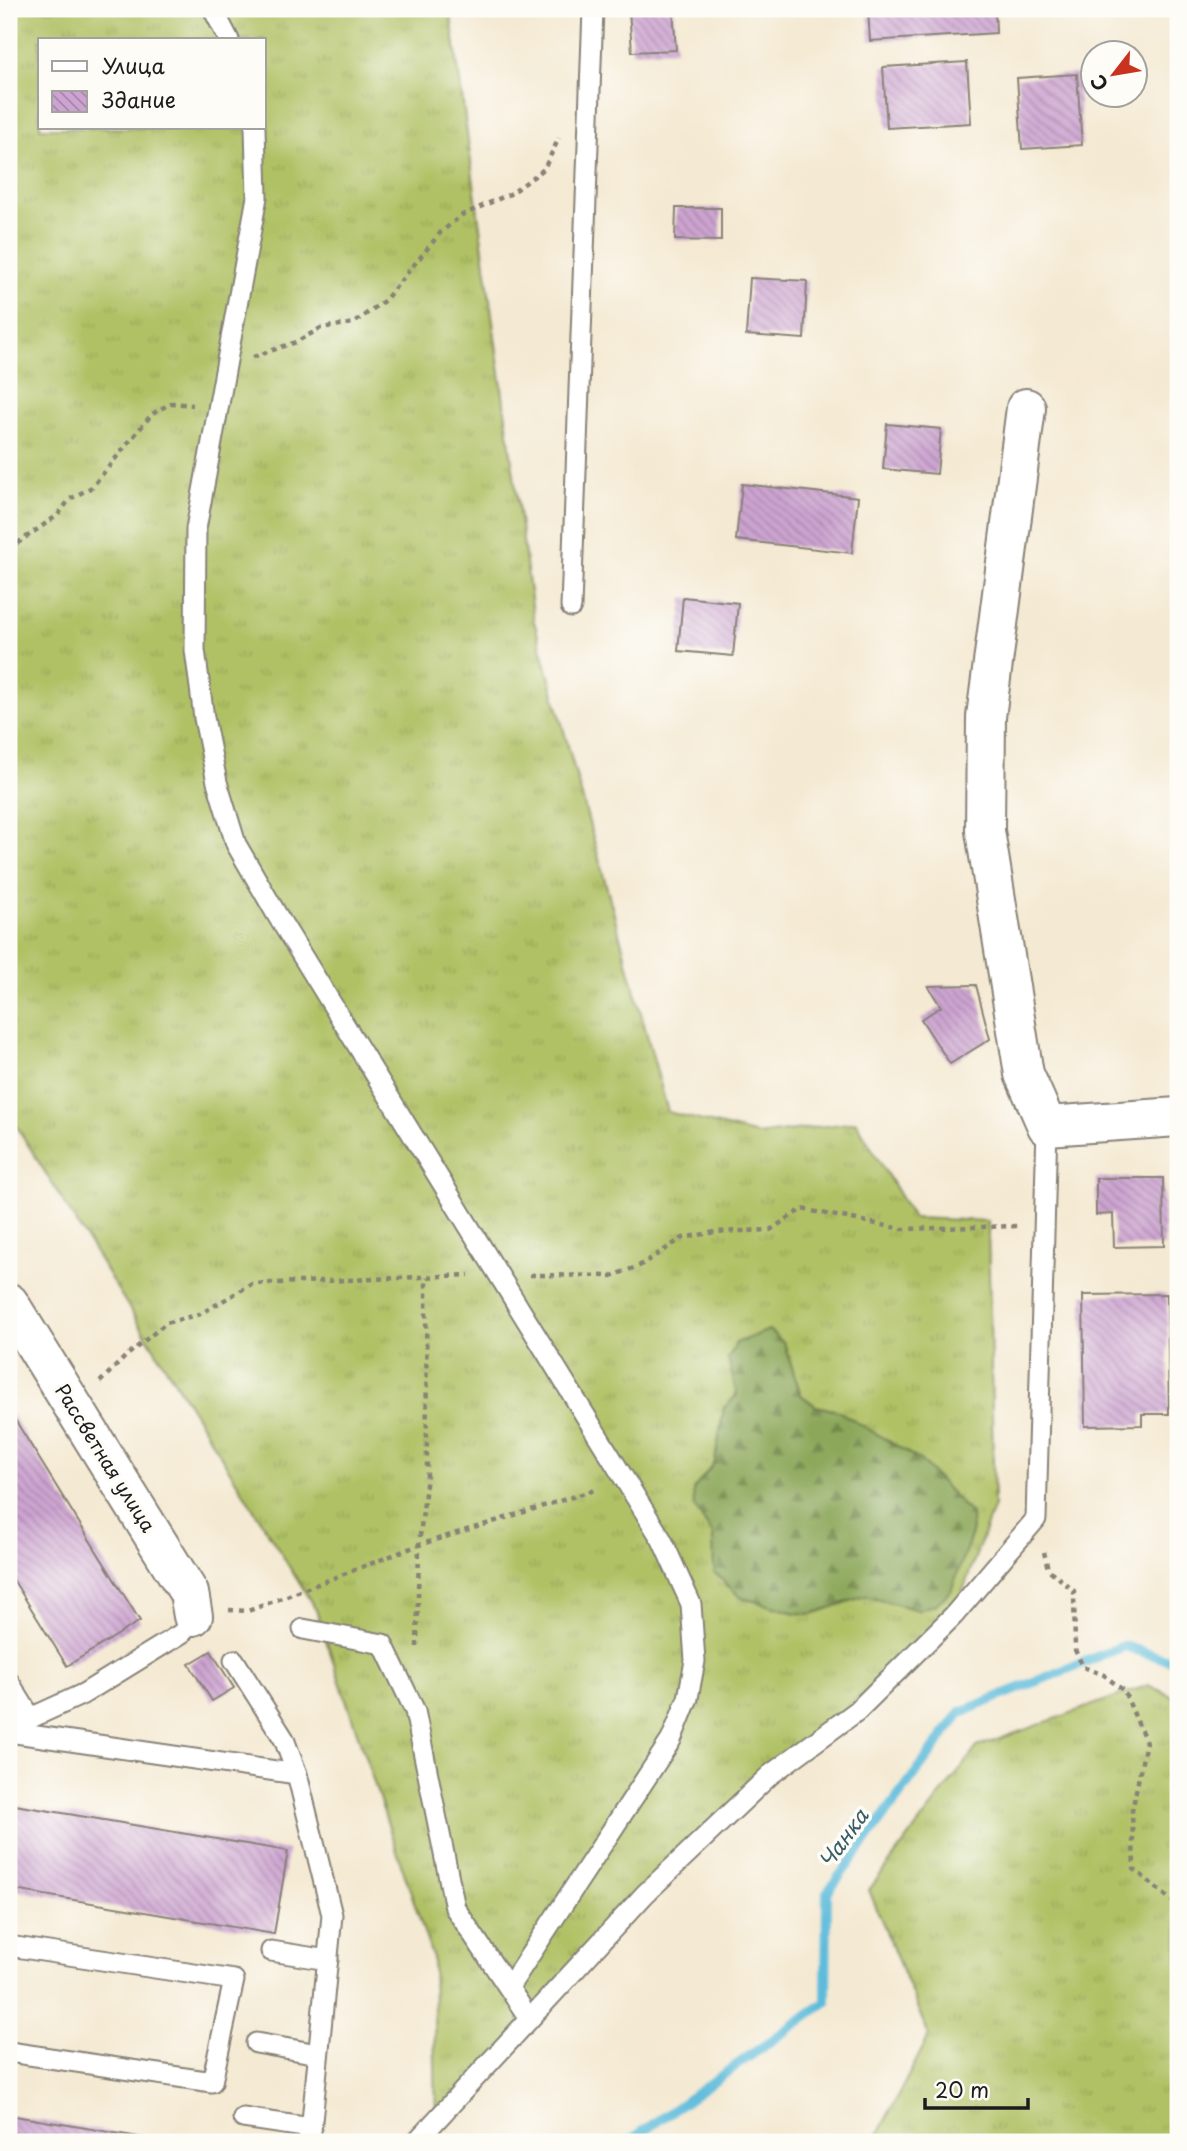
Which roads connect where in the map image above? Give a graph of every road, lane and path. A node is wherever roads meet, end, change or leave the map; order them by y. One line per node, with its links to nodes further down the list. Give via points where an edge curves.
1 (213, 9): 3 (lane)
2 (593, 9): 10 (lane)
3 (228, 38)
4 (255, 130): 6 (lane, via 257,197)
5 (562, 133): 6 (path, via 544,169 512,193 462,215 441,232 385,300 354,323 321,328 243,360)
6 (228, 359): 7 (lane)
7 (220, 408): 9 (path, via 172,402 152,414 92,487 70,499 58,515); 14 (lane, via 196,529 195,650 217,782 236,845)
8 (1026, 408): 12 (street, via 986,717 985,831 1024,1074)
9 (9, 549)
10 (571, 607)
11 (1178, 1117): 12 (street)
12 (1046, 1126): 13 (lane)
13 (1044, 1225): 14 (path, via 902,1229 802,1209 770,1230 683,1238 639,1266 612,1276); 34 (lane, via 1036,1519 954,1615 857,1711 769,1774 645,1894)
14 (498, 1274): 15 (path); 18 (lane)
15 (426, 1277): 17 (path, via 251,1284 200,1314 166,1322 100,1382); 19 (path, via 427,1476)
16 (9, 1303): 17 (street, Рассветная улица)
17 (68, 1398): 21 (street, Рассветная улица, via 189,1593)
18 (626, 1481): 19 (path); 33 (lane, via 662,1540 691,1604 695,1661 688,1698 671,1740)
19 (419, 1545): 21 (path, via 248,1611); 23 (path)
20 (1048, 1569): 29 (path, via 1074,1591 1075,1650 1083,1667 1104,1675 1124,1691 1146,1742 1132,1811 1134,1869)
21 (192, 1611): 26 (lane, via 182,1633 83,1694)
22 (303, 1629): 33 (lane, via 383,1644 415,1711 455,1908)
23 (416, 1656)
24 (234, 1660): 28 (lane, via 284,1739)
25 (9, 1682): 26 (lane)
26 (31, 1718): 27 (lane)
27 (9, 1730): 28 (lane)
28 (297, 1774): 32 (lane, via 332,1915)
29 (1178, 1906)
30 (9, 1946): 36 (lane, via 234,1980 212,2082)
31 (271, 1951): 32 (lane)
32 (328, 1960): 37 (lane)
33 (509, 1987): 34 (lane)
34 (529, 2018): 40 (lane)
35 (256, 2043): 37 (lane)
36 (9, 2052)
37 (318, 2054): 39 (lane)
38 (243, 2118): 39 (lane)
39 (310, 2135)
40 (416, 2142)

